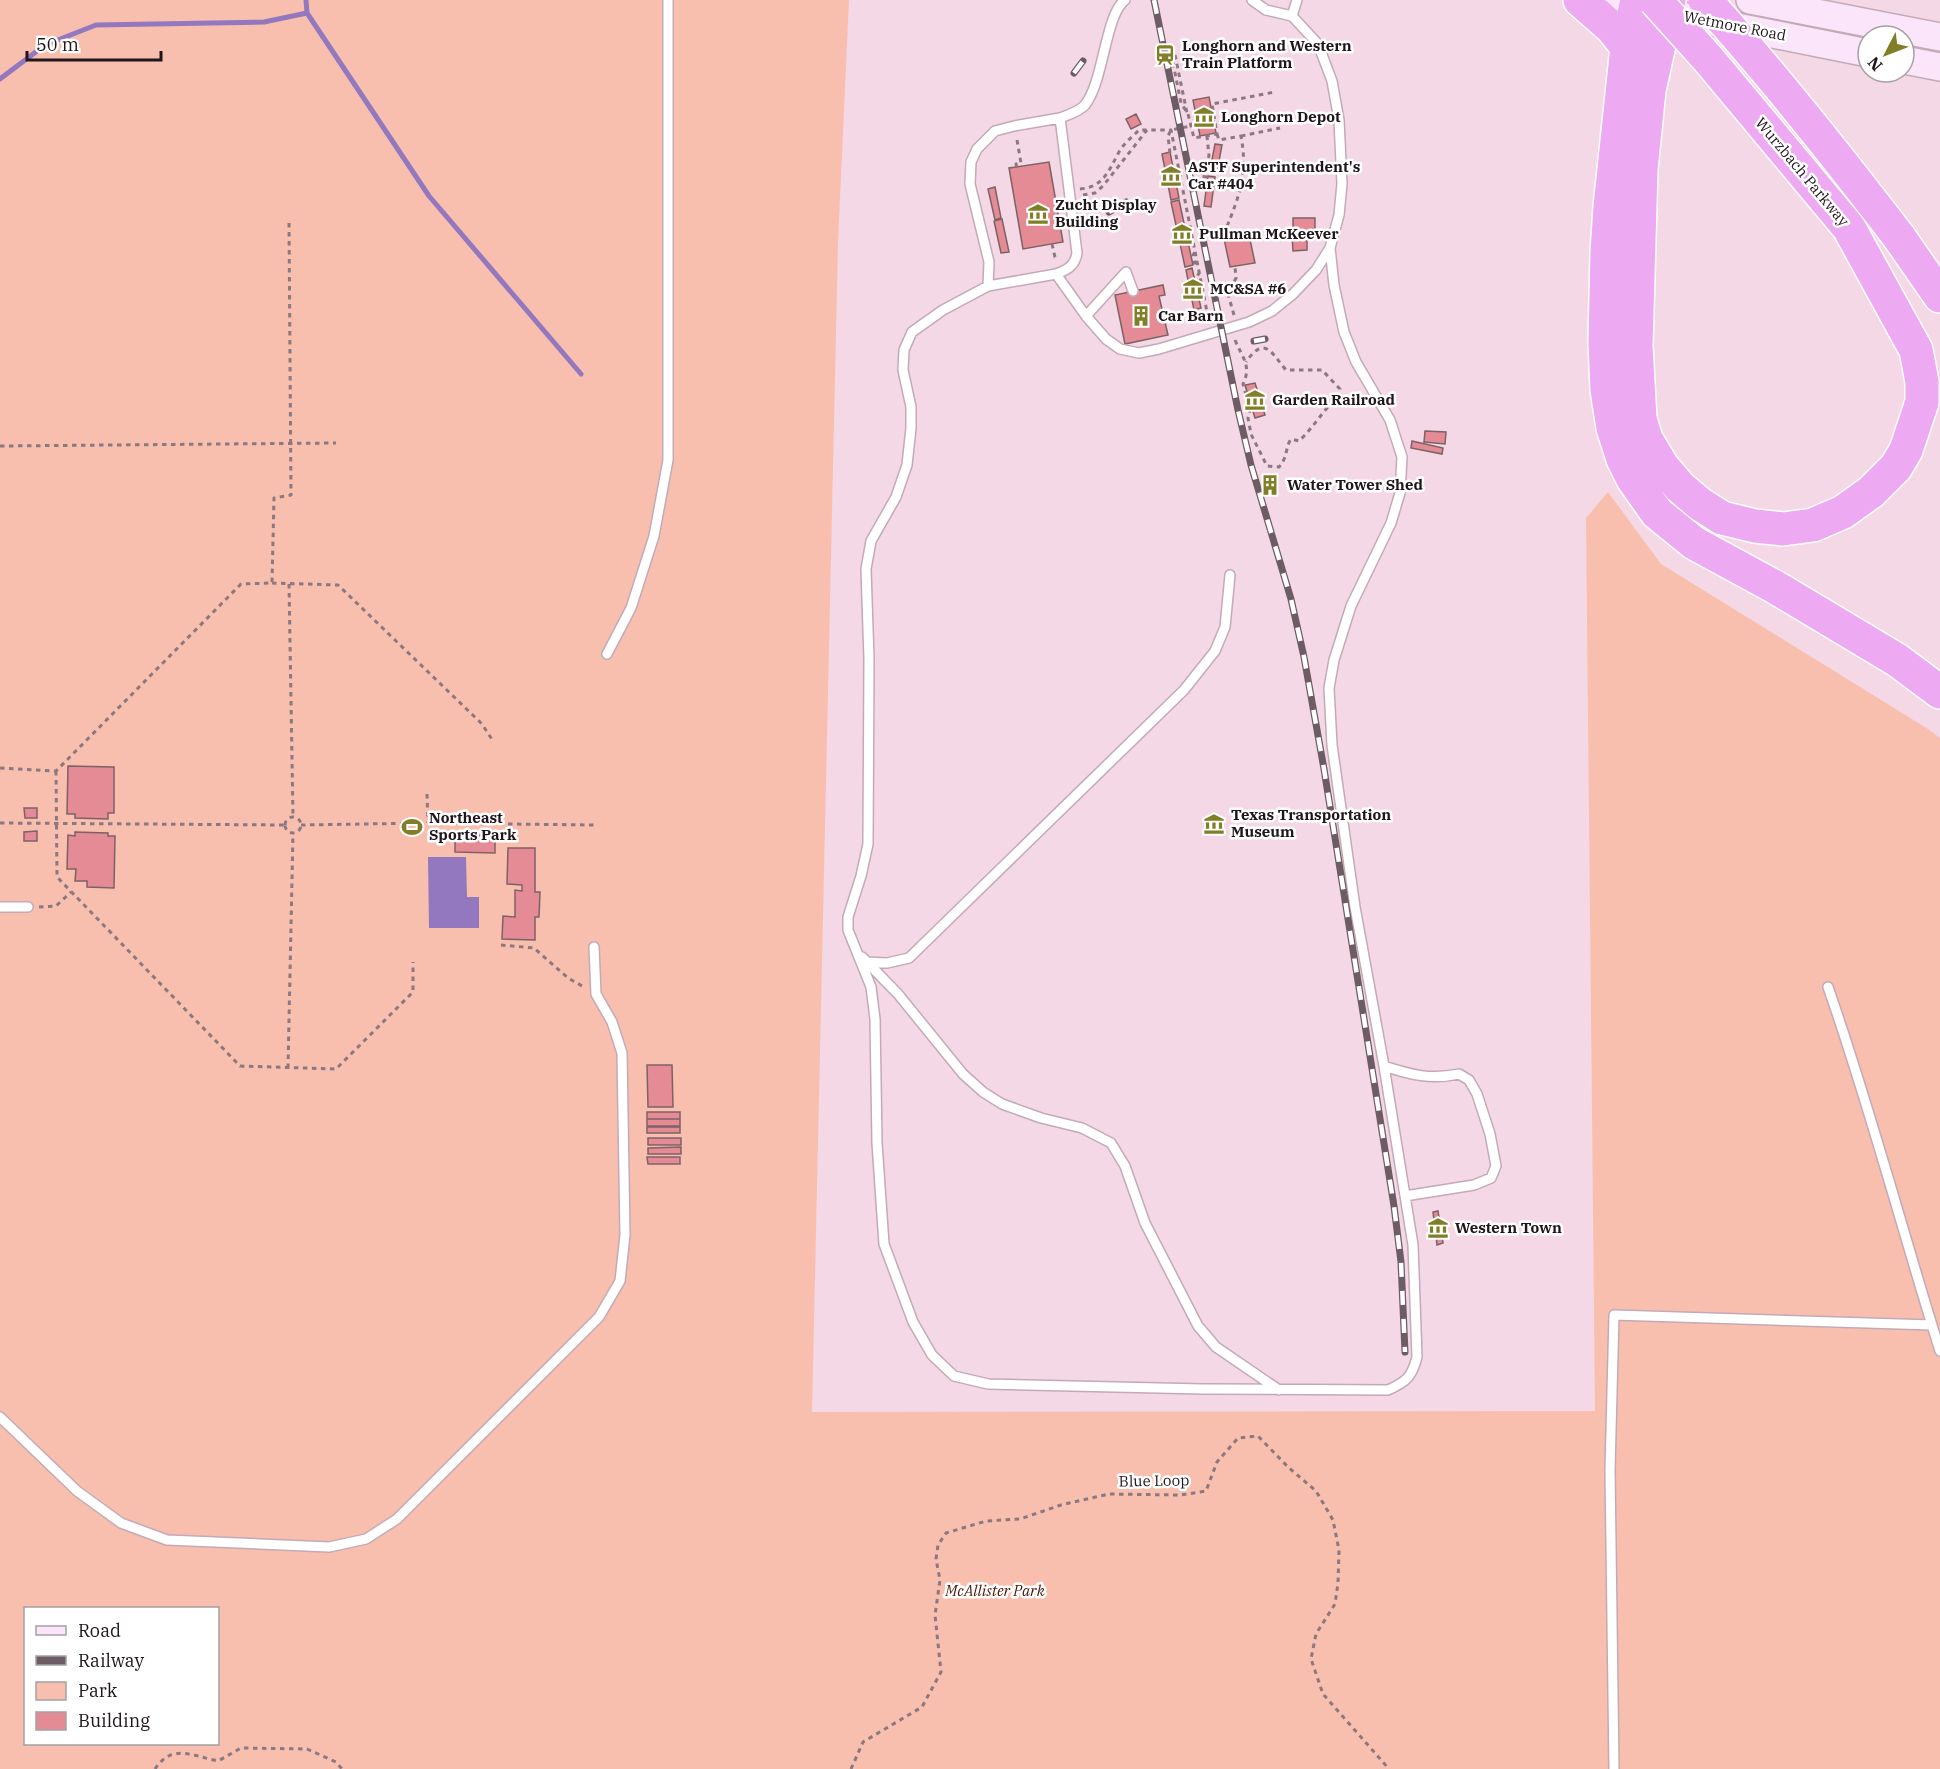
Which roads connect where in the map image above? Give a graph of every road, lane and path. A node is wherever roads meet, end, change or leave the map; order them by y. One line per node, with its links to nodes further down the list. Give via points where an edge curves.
1 (668, 0): 67 (lane, via 668,460 654,536 631,608)
2 (1125, 0): 21 (lane, via 1112,25 1096,82 1084,105)
3 (1252, 0): 10 (lane, via 1266,10)
4 (1297, 0): 10 (lane)
5 (1580, 0): 12 (highway)
6 (1602, 0): 8 (main road, Wetmore Road)
7 (1705, 0): 53 (highway, bridge, via 1800,109)
8 (1653, 4): 9 (main road, Wetmore Road); 12 (highway); 18 (highway); 42 (highway, Wurzbach Parkway, bridge, via 1709,60)
9 (1742, 13): 11 (main road, Wetmore Road); 13 (main road, Wetmore Road); 18 (highway, via 1696,39 1672,60)
10 (1292, 16): 44 (lane, via 1318,44 1332,81 1339,120 1342,184)
11 (1940, 37)
12 (1627, 47): 68 (highway, via 1610,207 1605,342 1613,428 1632,479 1657,513 1694,543 1897,660)
13 (1856, 48)
14 (1175, 56): 20 (path)
15 (1916, 62): 17 (main road)
16 (1173, 63): 20 (path, via 1181,103)
17 (1940, 67)
18 (1650, 90): 42 (highway, via 1641,168 1636,346 1640,419 1646,439 1662,466 1680,487 1722,518 1783,529 1814,525 1843,512 1871,492 1896,467 1906,450 1922,402 1916,350)
19 (1275, 92): 29 (path, via 1212,104)
20 (1188, 114): 24 (path)
21 (1060, 118): 22 (lane); 49 (lane, via 1077,253 1071,267)
22 (1014, 126): 35 (path, via 1021,163 1016,164); 51 (lane, via 995,131 985,139 971,162 970,184 989,262)
23 (1136, 126): 26 (path)
24 (1191, 126): 28 (path); 30 (path, via 1194,138)
25 (1280, 128): 31 (path)
26 (1140, 130): 27 (path); 39 (path, via 1128,140 1099,183)
27 (1148, 130): 28 (path); 40 (path, via 1103,186 1095,193)
28 (1171, 130): 34 (path); 45 (path)
29 (1217, 134): 30 (path); 31 (path, via 1219,140)
30 (1207, 136): 33 (path)
31 (1241, 136): 43 (path, via 1245,171)
32 (1215, 145): 33 (path)
33 (1209, 146): 36 (path)
34 (1170, 153)
35 (1017, 168)
36 (1204, 168): 37 (path); 38 (path, via 1200,176)
37 (1210, 170)
38 (1207, 177)
39 (1079, 189)
40 (1080, 195)
41 (289, 221): 61 (path)
42 (1849, 228): 59 (highway, Wurzbach Parkway)
43 (1227, 234)
44 (1330, 248): 55 (lane, via 1293,294 1272,310); 91 (lane, via 1344,332 1356,362 1390,420 1402,457 1400,493 1391,523 1351,606 1329,688 1332,745 1355,907)
45 (1195, 252): 46 (path); 48 (path)
46 (1193, 263)
47 (1235, 267): 55 (path, via 1236,278 1228,294)
48 (1199, 273): 50 (path); 56 (path)
49 (1056, 274): 51 (lane); 54 (lane)
50 (1197, 284)
51 (988, 286): 86 (lane, via 922,323 912,332 904,350 903,370 911,407 907,465 896,497 871,541 866,569 868,844 848,930)
52 (1132, 291): 54 (lane, via 1126,272)
53 (1940, 296)
54 (1086, 316): 58 (lane, via 1120,349)
55 (1234, 326): 56 (lane); 60 (path, via 1239,351)
56 (1211, 333): 58 (lane)
57 (1143, 340): 58 (lane)
58 (1145, 351)
59 (1940, 351)
60 (1246, 362): 60 (path, via 1248,375 1243,384 1251,434 1267,466 1279,467 1291,439 1299,441 1308,432 1339,395 1340,388 1322,370 1286,370 1267,349 1253,352)
61 (292, 443): 62 (path); 63 (path); 65 (path, via 291,495 274,498)
62 (336, 443)
63 (0, 446)
64 (1230, 575): 88 (lane, via 1222,635 1215,651 1184,690 909,958)
65 (272, 583): 66 (path); 71 (path, via 241,584)
66 (289, 584): 69 (path, via 339,585 482,724); 73 (path)
67 (607, 654)
68 (1940, 692)
69 (493, 741)
70 (0, 768): 71 (path)
71 (56, 771): 75 (path)
72 (427, 794): 76 (path)
73 (293, 817): 77 (path); 78 (path)
74 (0, 823): 75 (path)
75 (57, 823): 77 (path); 81 (path, via 57,877)
76 (428, 823): 78 (path); 79 (path)
77 (285, 825): 80 (path)
78 (301, 825): 80 (path)
79 (594, 825)
80 (293, 832): 92 (path)
81 (71, 892): 83 (path, via 56,906); 92 (path, via 240,1066)
82 (0, 907): 83 (lane)
83 (28, 907)
84 (501, 945): 90 (path, via 534,948 568,978)
85 (594, 947): 90 (lane)
86 (858, 953): 88 (lane); 96 (lane, via 871,987 875,1020 884,1244 913,1322 932,1355 954,1376 988,1384)
87 (412, 962): 92 (path, via 413,992 336,1069)
88 (866, 962): 96 (lane, via 983,1092 1002,1104 1082,1128 1111,1143 1125,1166 1145,1223 1198,1326 1216,1347)
89 (1828, 987): 94 (lane)
90 (596, 994): 97 (lane, via 612,1022 622,1053 625,1235 620,1281 599,1317 397,1519 366,1539 330,1547 167,1540 121,1523 94,1504)
91 (1384, 1066): 93 (lane); 93 (lane, via 1419,1077 1459,1074 1469,1080 1490,1134 1496,1166 1491,1178 1474,1185)
92 (288, 1068)
93 (1405, 1196): 96 (lane, via 1413,1245 1417,1357 1414,1370 1404,1383 1388,1390)
94 (1932, 1325): 95 (lane); 102 (lane, via 1614,1315 1610,1470)
95 (1940, 1352)
96 (1280, 1390)
97 (0, 1417)
98 (155, 1769): 99 (path, via 161,1760 180,1751 218,1761 241,1748 307,1749 336,1762)
99 (342, 1769)
100 (851, 1769): 101 (path, Blue Loop, via 863,1742 922,1707 941,1672 935,1615 940,1580 936,1558 946,1533 986,1521 1020,1519 1109,1494 1181,1495 1206,1491 1217,1462 1238,1438 1258,1436 1316,1491 1333,1520 1339,1550 1335,1604 1316,1634 1311,1659 1323,1694)
101 (1389, 1769)
102 (1614, 1769)

